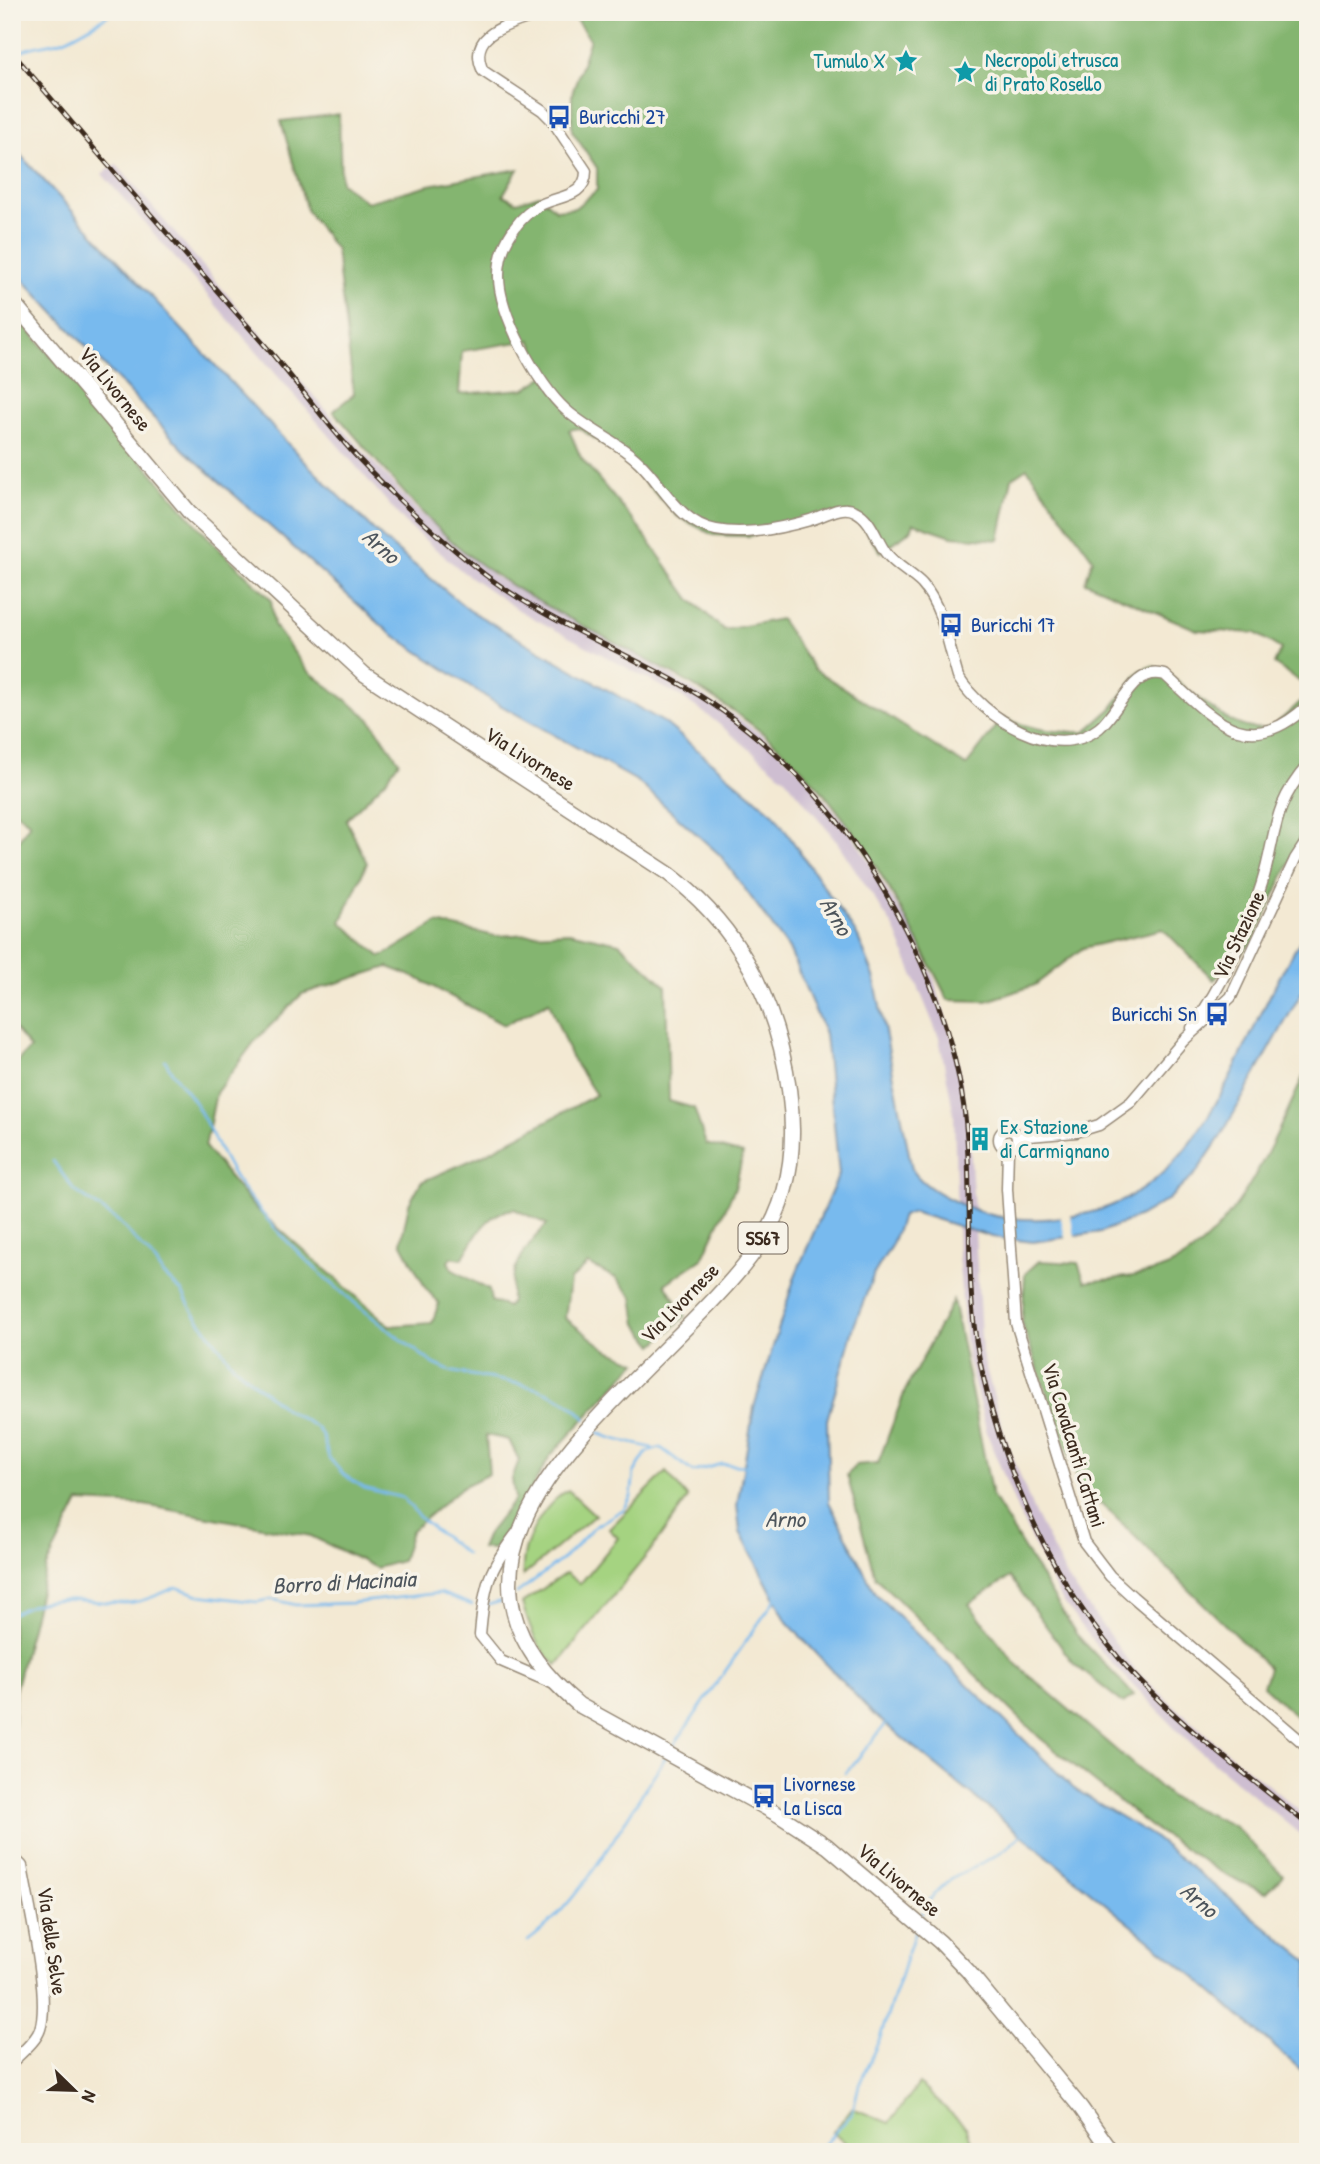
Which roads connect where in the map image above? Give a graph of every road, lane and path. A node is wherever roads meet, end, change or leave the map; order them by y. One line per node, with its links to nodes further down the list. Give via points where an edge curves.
1 (544, 12): 3 (street, via 491,31 483,40 478,61 483,71 552,120 586,171 581,189 536,206 523,219 505,246 499,275 509,317 541,380 565,410 639,463 682,514 713,530 741,532 811,520 835,510 858,512 885,552 929,594 966,690 1016,730 1057,739 1084,737 1112,715 1142,677 1156,673 1165,675 1211,717 1241,730 1268,732)
2 (12, 301): 10 (main road, Via Livornese / SS67, via 165,485 221,544 392,696 697,896 747,958 767,1001 792,1089 795,1130 789,1172 762,1241 702,1314 566,1454)
3 (1308, 705)
4 (1308, 765): 6 (street, via 1283,798 1275,818 1261,887 1228,973)
5 (1308, 839): 6 (street, Via Stazione, via 1231,997)
6 (1183, 1041): 7 (street, Via Stazione, via 1131,1102 1099,1125 1076,1132)
7 (1017, 1137): 8 (street, via 1015,1145); 8 (street, Via Stazione, via 1011,1129 1001,1133 1000,1144)
8 (1007, 1148): 9 (street, Via Stazione)
9 (1009, 1226): 12 (street, Via Cavalcanti Cattani, via 1016,1323 1084,1542 1125,1590)
10 (519, 1530): 11 (main road, Via Livornese / SS67, via 509,1580 512,1609 533,1658); 11 (street, via 494,1563 484,1594 480,1635 500,1661)
11 (554, 1684): 15 (main road, Via Livornese / SS67, via 579,1705 827,1846 968,1971)
12 (1308, 1747)
13 (15, 1857): 14 (street, Via delle Selve, via 22,1866 43,2019 40,2032)
14 (12, 2062)
15 (1112, 2152)

